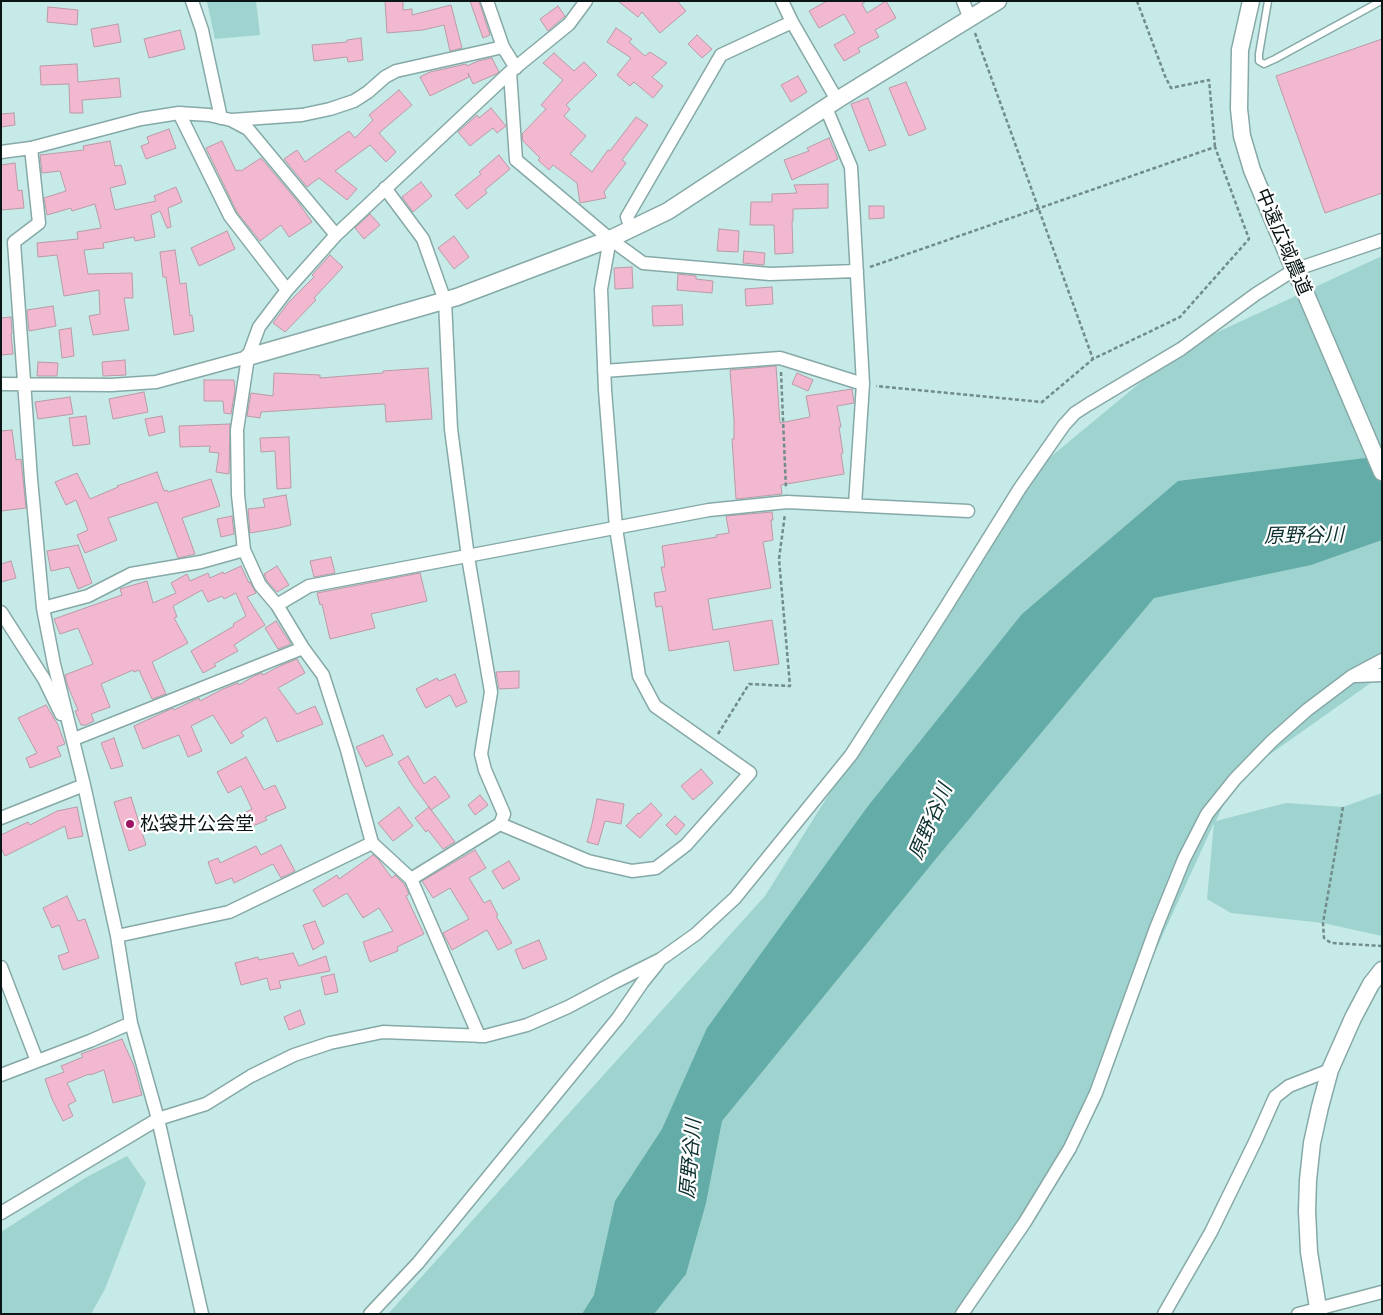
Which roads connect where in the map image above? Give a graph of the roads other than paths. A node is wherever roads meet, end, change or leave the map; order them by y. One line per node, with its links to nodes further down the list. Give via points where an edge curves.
1 (192, 1): 16 (street)
2 (487, 1): 12 (street)
3 (586, 1): 13 (street, via 569,24)
4 (782, 1): 11 (street)
5 (963, 1): 10 (street)
6 (998, 1): 10 (street)
7 (1251, 1): 24 (street, 中遠広域農道, via 1240,58 1242,136 1252,170)
8 (1268, 1): 9 (lane, via 1259,54 1259,62 1264,64)
9 (1381, 1)
10 (970, 20): 14 (street)
11 (792, 22): 14 (street); 20 (street, via 721,55 626,217)
12 (503, 47): 13 (street); 16 (street, via 396,71 354,101 330,109 302,115)
13 (513, 70): 19 (street); 22 (street, via 516,160)
14 (832, 104): 20 (street, via 668,211); 25 (street, via 851,167)
15 (179, 113): 16 (street); 17 (street, via 141,119); 26 (street, via 230,216)
16 (226, 119): 21 (street, via 248,129)
17 (31, 148): 18 (street); 31 (street, via 39,223 14,242)
18 (1, 152)
19 (385, 188): 21 (street); 27 (street, via 423,239)
20 (630, 229): 22 (street)
21 (336, 235): 26 (street)
22 (610, 239): 25 (street, via 643,263 770,274); 27 (street); 29 (street, via 601,289)
23 (1382, 240): 24 (street)
24 (1294, 270): 33 (street, 中遠広域農道); 53 (street, via 1181,348 1075,413 1020,488 850,755 735,898 696,934)
25 (857, 271): 32 (street)
26 (287, 290): 28 (street, via 259,327)
27 (445, 301): 28 (street); 38 (street, via 451,429)
28 (248, 357): 31 (street, via 156,382 111,386); 37 (street, via 237,430 238,495)
29 (604, 371): 32 (street, via 780,358); 36 (street)
30 (1, 384): 31 (street)
31 (25, 384): 40 (street)
32 (863, 384): 34 (street)
33 (1382, 472)
34 (855, 505): 35 (street); 36 (street, via 787,502 709,510)
35 (968, 511)
36 (616, 528): 38 (street); 49 (street, via 639,676 655,706 750,773 686,845 656,868 632,871 588,861)
37 (244, 550): 39 (street, via 260,585); 40 (street, via 201,562 131,574 88,596)
38 (468, 557): 39 (street, via 309,586); 49 (street, via 491,692 481,754 504,814)
39 (277, 605): 42 (street)
40 (43, 608): 46 (street)
41 (1, 612): 46 (street, via 44,679)
42 (303, 648): 46 (street); 50 (street, via 323,675)
43 (1382, 660): 45 (street)
44 (1382, 675): 45 (street)
45 (1352, 676): 67 (street, via 1306,710 1272,741 1207,814 1180,867 1096,1093 1070,1148 1025,1222)
46 (74, 739): 47 (street)
47 (84, 784): 48 (street); 52 (street)
48 (1, 818)
49 (500, 824): 51 (street)
50 (372, 843): 51 (street); 52 (street, via 229,912)
51 (411, 879): 57 (street)
52 (117, 936): 56 (street)
53 (661, 959): 57 (street, via 527,1025); 66 (street, via 618,1018 418,1263)
54 (1, 967): 58 (street)
55 (1382, 970): 59 (street, via 1353,1018)
56 (131, 1023): 58 (street); 61 (street)
57 (479, 1036): 61 (street, via 383,1032 330,1043 294,1055 250,1076 206,1104)
58 (37, 1061): 60 (street)
59 (1330, 1070): 64 (street, via 1312,1143 1308,1180 1309,1252); 68 (street, via 1289,1086 1275,1096 1212,1232)
60 (1, 1075)
61 (158, 1119): 62 (street); 65 (street)
62 (1, 1213)
63 (1382, 1292): 64 (street)
64 (1318, 1311): 69 (street)
65 (202, 1314)
66 (370, 1314)
67 (962, 1314)
68 (1164, 1314)
69 (1298, 1314)

